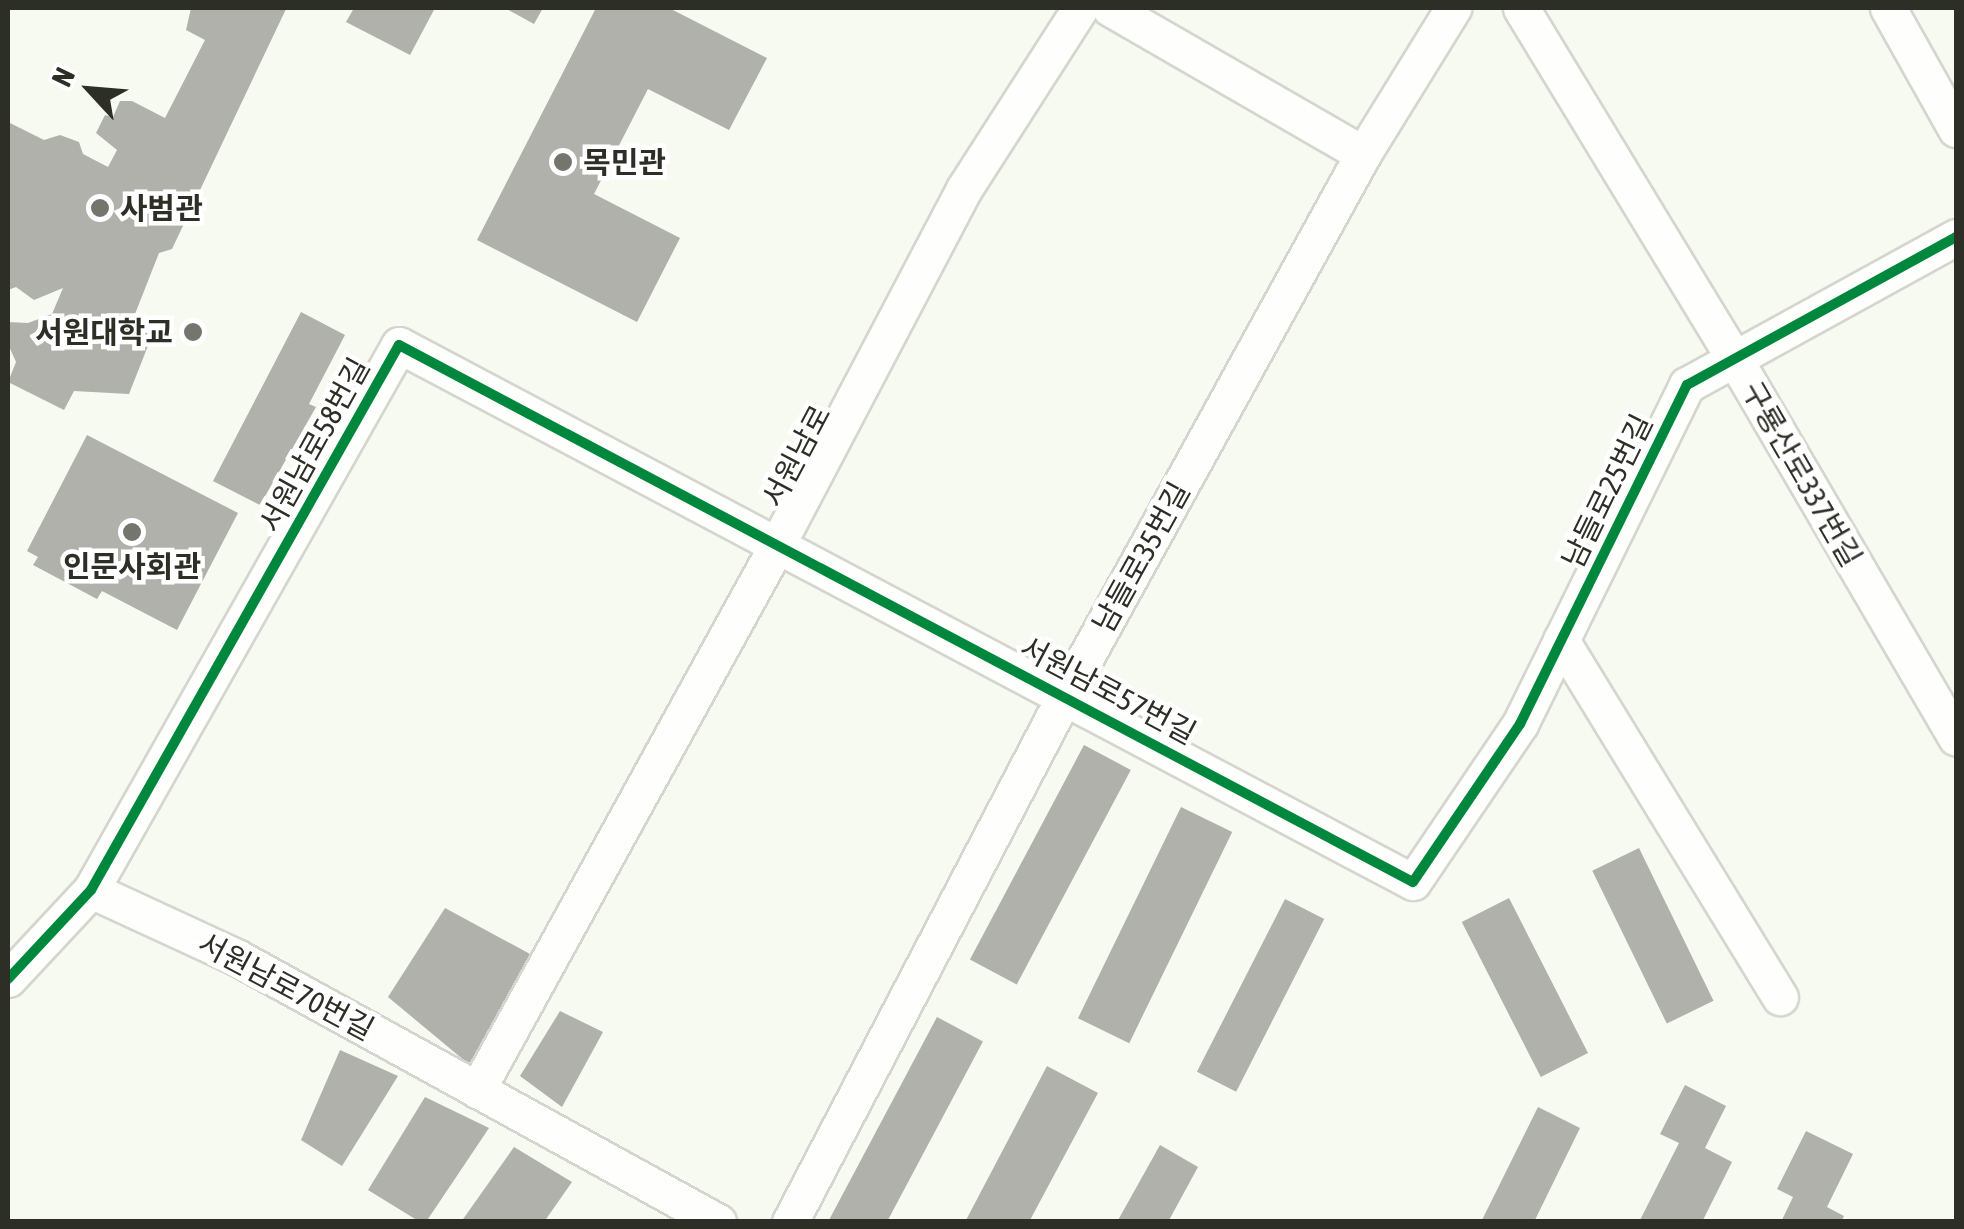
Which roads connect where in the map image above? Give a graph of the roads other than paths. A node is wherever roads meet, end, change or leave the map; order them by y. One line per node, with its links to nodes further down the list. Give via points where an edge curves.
1 (1080, 8): 10 (street, 서원남로, via 964,189)
2 (1110, 8): 7 (street)
3 (1453, 8): 7 (street, 남들로35번길)
4 (1521, 8): 9 (street, 구룡산로337번길)
5 (1888, 8): 6 (street)
6 (1956, 129)
7 (1363, 154): 12 (street, 남들로35번길)
8 (1956, 237): 9 (street, 남들로25번길)
9 (1733, 356): 11 (street, 남들로25번길, via 1687,385); 13 (street, 구룡산로337번길)
10 (776, 547): 12 (street, 서원남로57번길); 15 (street, 서원남로58번길, via 399,344); 18 (street, 서원남로)
11 (1561, 640): 14 (street, 남들로25번길, via 1520,724); 17 (street)
12 (1064, 694): 14 (street, 서원남로57번길); 20 (street, 남들로35번길)
13 (1956, 738)
14 (1414, 882)
15 (90, 890): 16 (street); 18 (street, 서원남로70번길, via 238,958)
16 (8, 979)
17 (1780, 996)
18 (477, 1090): 19 (street, 서원남로70번길)
19 (718, 1222)
20 (790, 1222)

